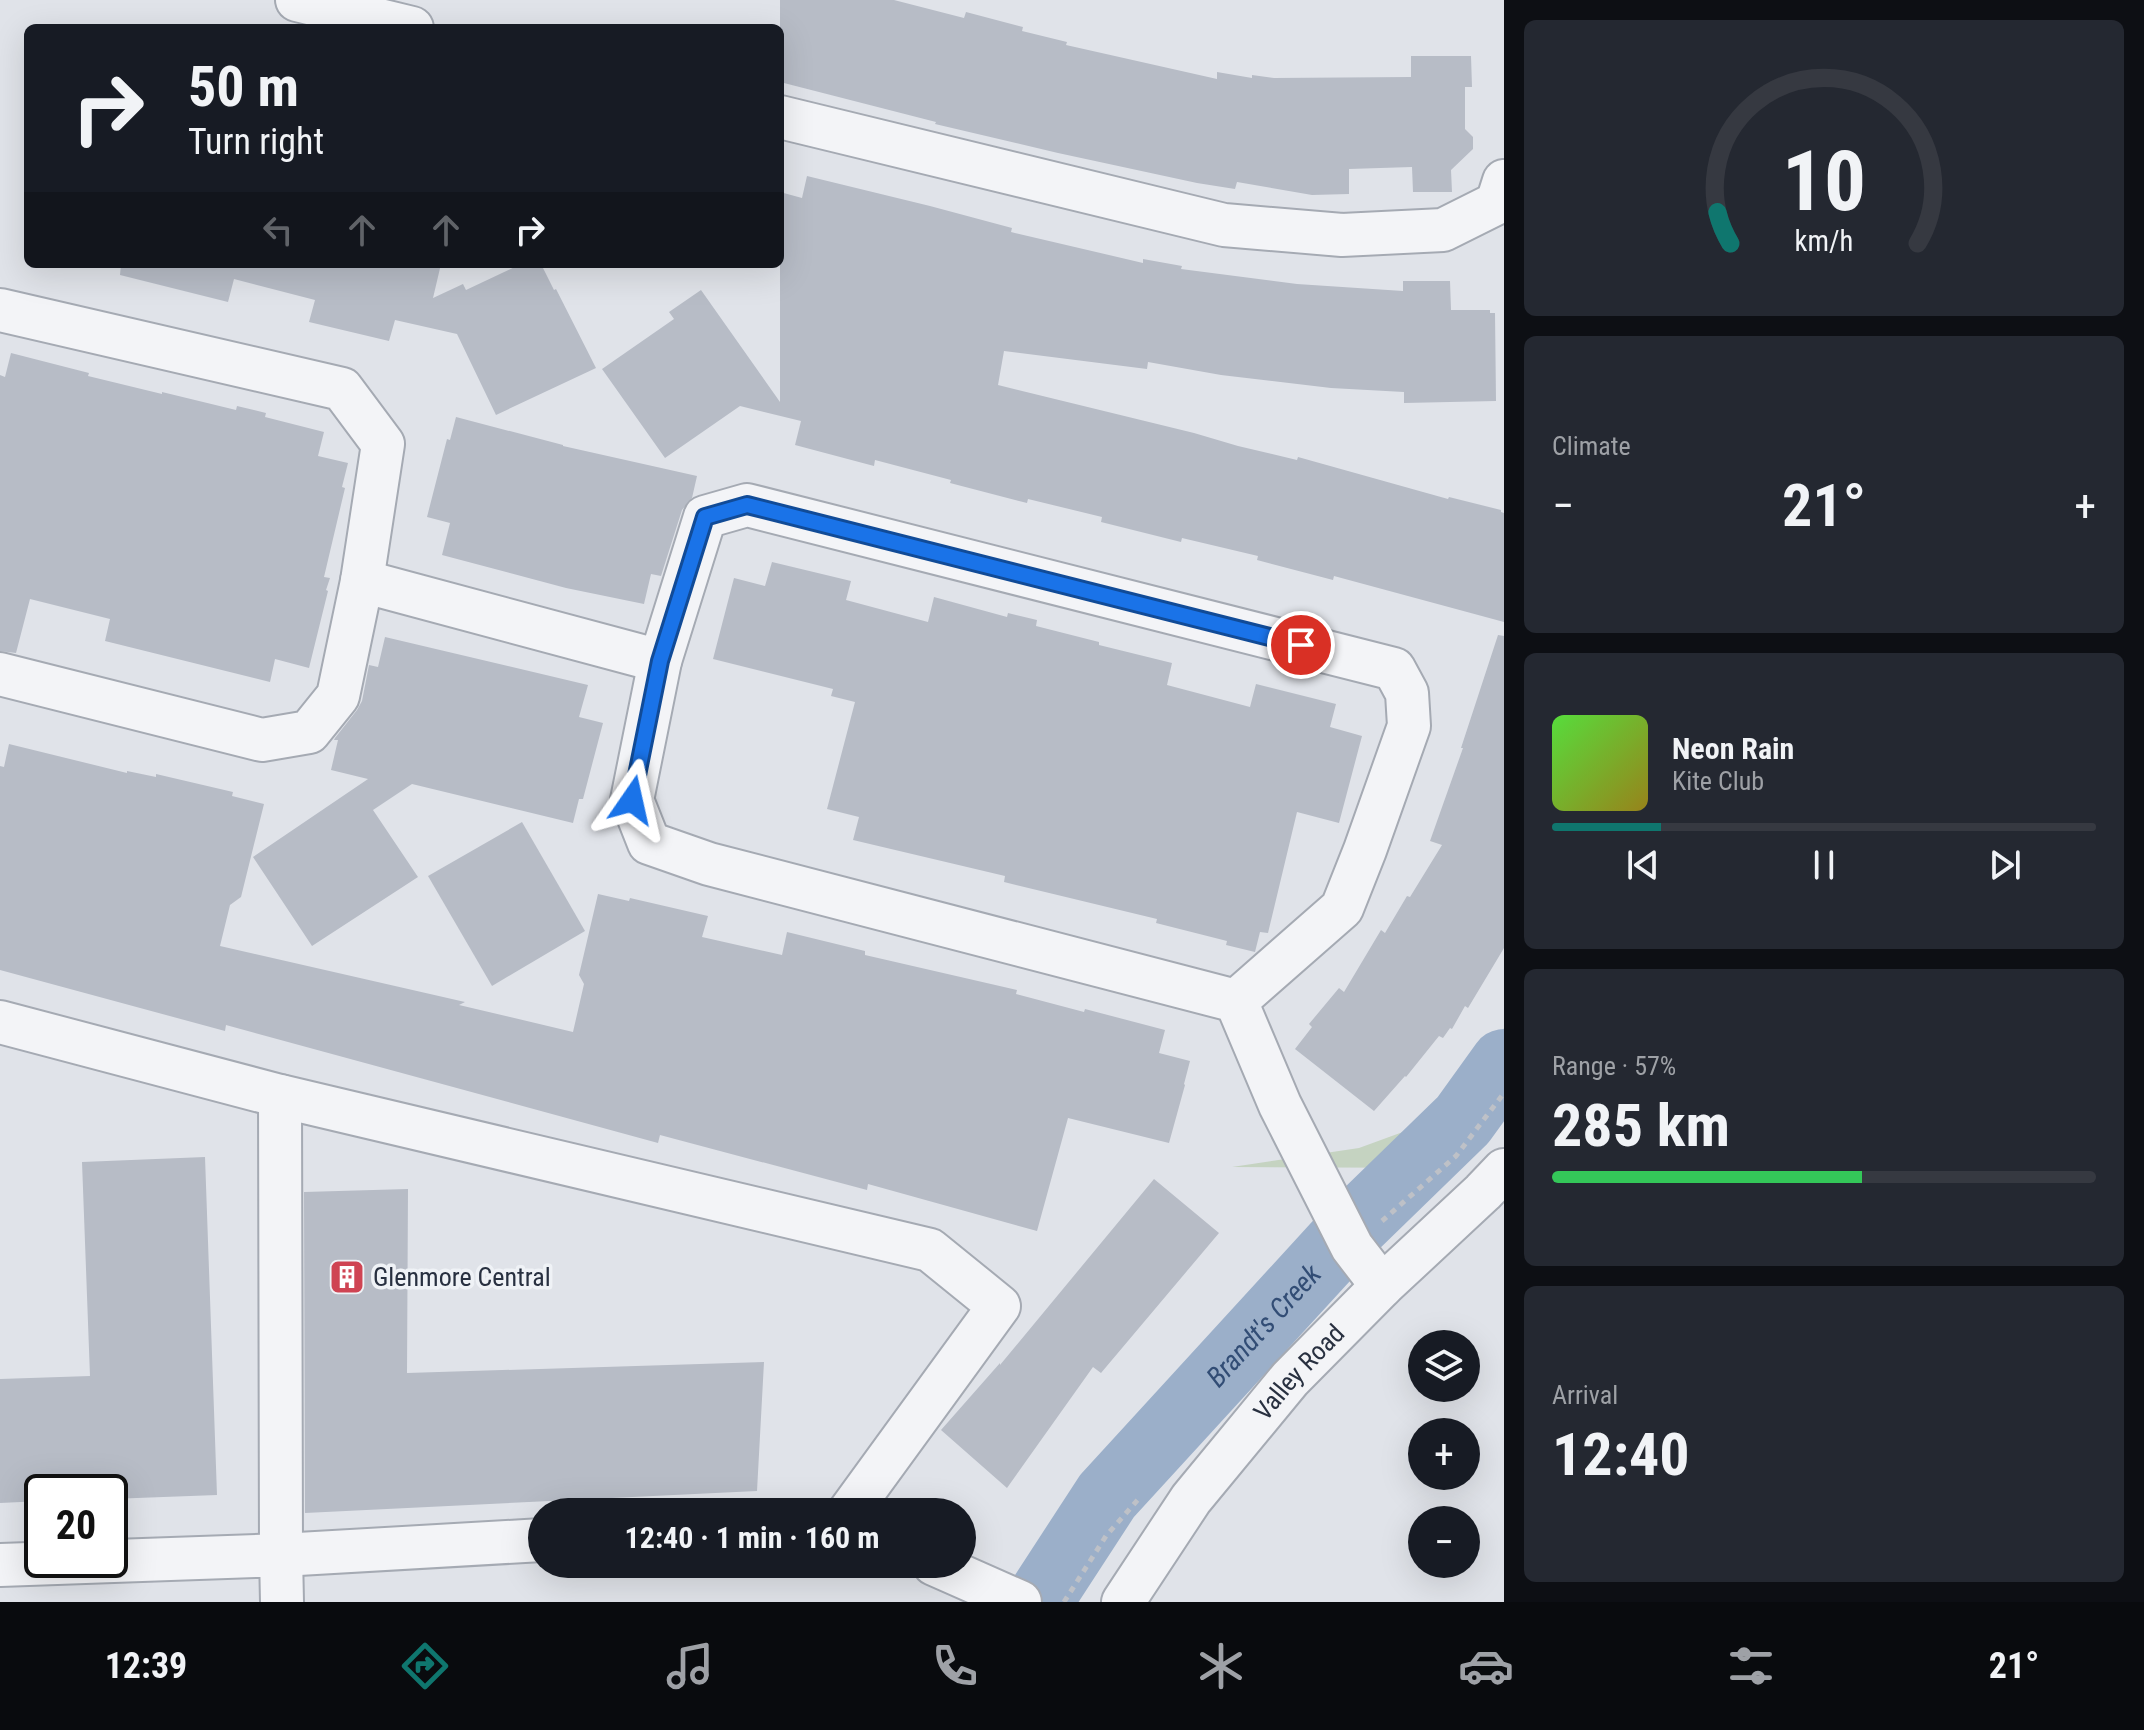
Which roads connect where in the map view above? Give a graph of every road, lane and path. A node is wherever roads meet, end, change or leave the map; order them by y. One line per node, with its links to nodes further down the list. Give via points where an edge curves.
1 (297, 0): 2 (street)
2 (396, 24)
3 (784, 118): 4 (street, via 1224,225 1342,235 1443,230 1497,203)
4 (1504, 181)
5 (0, 310): 6 (street, via 342,389 383,444)
6 (362, 581): 7 (street); 8 (street, via 338,696 309,732 262,740)
7 (660, 661): 9 (street, via 632,800 649,843 709,864); 9 (street, via 705,517 747,505 1394,669 1407,693 1409,726 1342,908)
8 (0, 674)
9 (1236, 1001): 13 (street, via 1280,1105 1352,1247)
10 (0, 1022): 11 (street)
11 (280, 1096): 14 (street, via 930,1250 999,1306); 16 (street)
12 (1504, 1170): 13 (street, Valley Road)
13 (1382, 1286): 21 (street, Valley Road, via 1290,1379 1191,1499)
14 (859, 1498)
15 (528, 1541): 16 (street)
16 (281, 1555): 17 (street); 19 (street)
17 (0, 1565)
18 (966, 1578): 20 (street)
19 (282, 1602)
20 (1020, 1602)
21 (1123, 1602)

